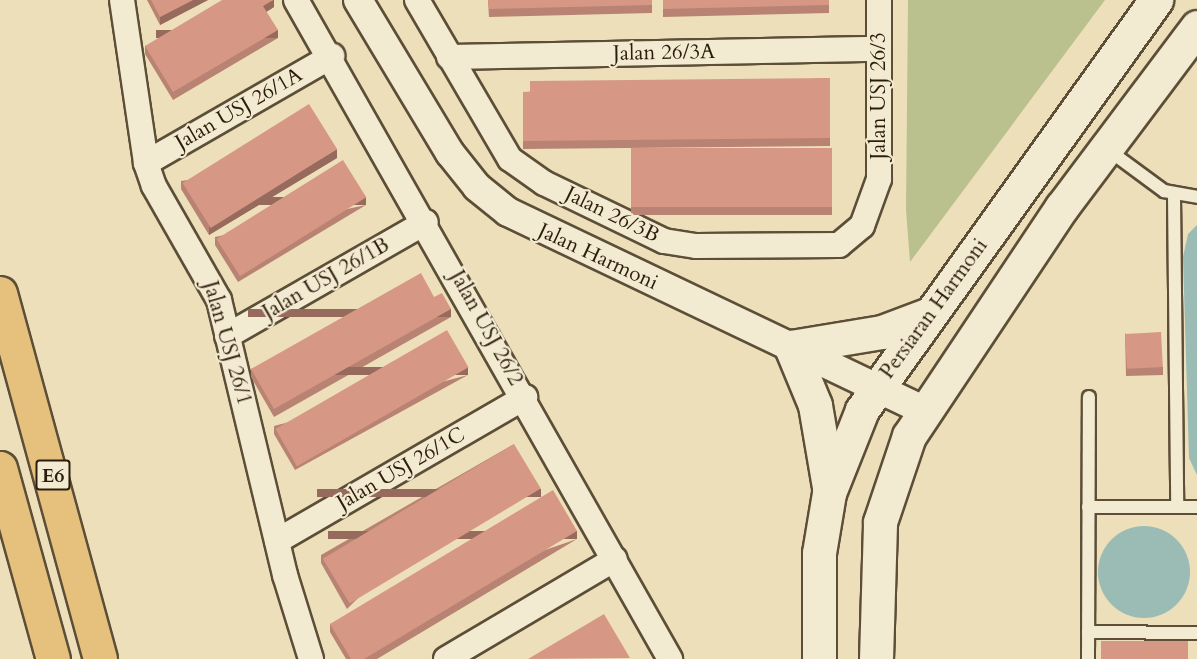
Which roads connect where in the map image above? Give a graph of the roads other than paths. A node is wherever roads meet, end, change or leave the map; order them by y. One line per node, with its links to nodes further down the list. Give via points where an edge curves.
1 (122, 0): 12 (street, Jalan USJ 26/1)
2 (296, 0): 9 (street, Jalan USJ 26/2)
3 (358, 0): 20 (street, Jalan Harmoni, via 450,153 477,187 508,212)
4 (417, 0): 10 (street, Jalan 26/3B)
5 (879, 0): 8 (street, Jalan USJ 26/3)
6 (1156, 0): 18 (main road, Persiaran Harmoni)
7 (1197, 27): 11 (main road)
8 (879, 49): 10 (street, Jalan 26/3A); 13 (street, Jalan USJ 26/3)
9 (332, 56): 12 (street, Jalan USJ 26/1A); 16 (street, Jalan USJ 26/2)
10 (449, 57): 13 (street, Jalan 26/3B, via 510,159 544,183 664,241 682,246 839,245 862,226)
11 (1106, 148): 14 (lane); 24 (main road)
12 (146, 163): 19 (street, Jalan USJ 26/1, via 168,213 213,285)
13 (878, 193)
14 (1174, 196): 15 (lane); 28 (lane)
15 (1197, 197)
16 (426, 222): 19 (street, Jalan USJ 26/1B); 22 (street, Jalan USJ 26/2)
17 (0, 293): 35 (highway, E6)
18 (930, 314): 20 (main road, via 882,332); 21 (main road, Persiaran Harmoni)
19 (227, 336): 30 (street, Jalan USJ 26/1)
20 (791, 347): 21 (street, Jalan Harmoni); 26 (main road, via 816,405)
21 (877, 387): 24 (street, Jalan Harmoni); 26 (main road, Persiaran Harmoni, via 850,433)
22 (525, 397): 30 (street, Jalan USJ 26/1C); 31 (street, Jalan USJ 26/2)
23 (1089, 397): 27 (lane)
24 (926, 411): 40 (main road, via 897,461 880,522)
25 (0, 468): 34 (highway, E6)
26 (830, 493): 39 (main road, Persiaran Harmoni, via 819,553)
27 (1088, 507): 28 (lane); 32 (lane)
28 (1177, 507): 29 (lane)
29 (1197, 507)
30 (277, 541): 36 (street, Jalan USJ 26/1)
31 (615, 559): 37 (street); 38 (street, Jalan USJ 26/2)
32 (1088, 632): 33 (lane); 41 (lane)
33 (1197, 633)
34 (53, 659)
35 (100, 659)
36 (311, 659)
37 (446, 659)
38 (670, 659)
39 (819, 659)
40 (876, 659)
41 (1088, 659)

